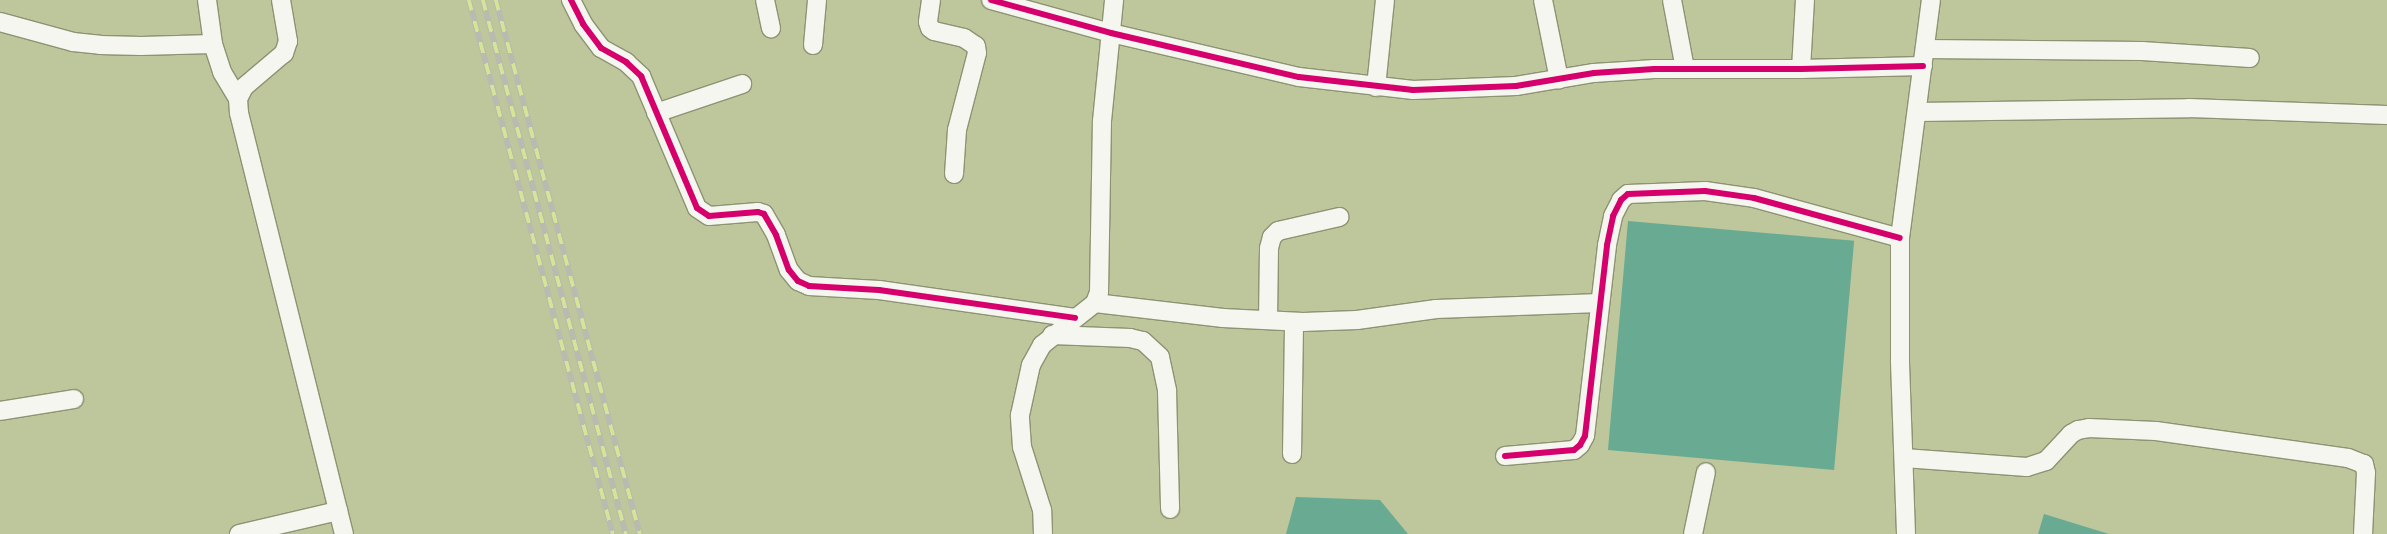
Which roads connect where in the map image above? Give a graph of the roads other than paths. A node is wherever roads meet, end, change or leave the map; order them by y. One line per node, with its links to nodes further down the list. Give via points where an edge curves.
1 (207, 0): 17 (street)
2 (281, 0): 26 (street, via 288,41 284,53 244,87)
3 (571, 0): 28 (street, via 583,24 601,48 626,62 641,76)
4 (765, 0): 15 (street)
5 (817, 0): 18 (street)
6 (931, 0): 30 (street, via 930,28 964,38 976,46 977,53 957,130)
7 (991, 0): 16 (street)
8 (1114, 0): 16 (street)
9 (1385, 0): 25 (street)
10 (1543, 0): 23 (street)
11 (1672, 0): 21 (street)
12 (1805, 0): 22 (street)
13 (1931, 0): 19 (street)
14 (0, 22): 17 (street, via 73,42 100,45)
15 (771, 28)
16 (1111, 33): 25 (street, via 1299,77); 33 (street, via 1102,121 1100,279)
17 (213, 44): 26 (street, via 222,72)
18 (813, 45)
19 (1924, 57): 20 (street, via 2142,51); 22 (street); 27 (street)
20 (2250, 58)
21 (1685, 69): 22 (street); 23 (street, via 1594,73)
22 (1801, 69)
23 (1558, 79): 25 (street, via 1516,86 1448,90)
24 (742, 84): 28 (street)
25 (1376, 86)
26 (238, 99): 46 (street)
27 (1917, 112): 29 (street, via 2189,108); 32 (street)
28 (656, 113): 35 (street, via 696,208 709,216 764,214 798,281 809,286 879,290)
29 (2387, 115)
30 (954, 174)
31 (1339, 217): 36 (street, via 1278,231 1272,238 1269,248)
32 (1900, 238): 34 (street, via 1754,198 1705,190 1628,194 1613,216); 43 (street)
33 (1095, 303): 35 (street); 36 (street)
34 (1600, 303): 37 (street, via 1436,309 1357,320); 42 (street, via 1585,436 1580,445 1574,450)
35 (1075, 318): 38 (street)
36 (1268, 320): 37 (street)
37 (1294, 322): 41 (street)
38 (1052, 335): 45 (street, via 1130,338 1143,341 1160,357 1167,392); 49 (street, via 1031,365 1020,415 1022,447 1042,510)
39 (74, 399): 40 (street)
40 (0, 411)
41 (1292, 454)
42 (1505, 456)
43 (1904, 458): 51 (street); 52 (street, via 2033,466 2046,461 2071,434 2089,428 2156,431 2348,458 2364,464 2366,473)
44 (1706, 472): 50 (street)
45 (1170, 509)
46 (338, 511): 47 (street); 48 (street)
47 (239, 534)
48 (344, 534)
49 (1043, 534)
50 (1693, 534)
51 (1906, 534)
52 (2363, 534)

